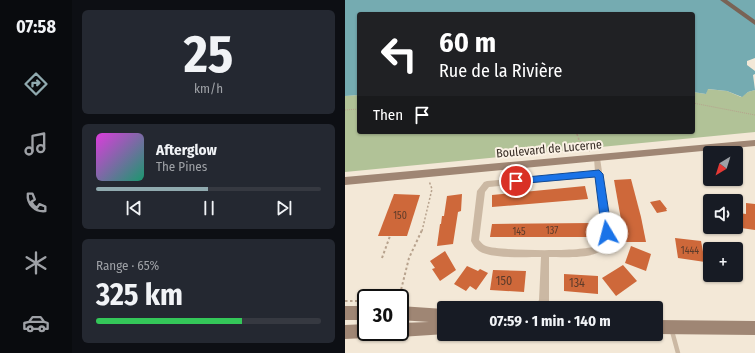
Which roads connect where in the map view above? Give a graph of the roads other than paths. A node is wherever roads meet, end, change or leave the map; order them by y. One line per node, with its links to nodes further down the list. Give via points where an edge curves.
1 (723, 0): 2 (main road)
2 (755, 23)
3 (755, 143): 4 (street, Boulevard de Lucerne)
4 (597, 158): 5 (street); 6 (street, Boulevard de Lucerne)
5 (599, 174): 7 (street, via 607,233 604,243 588,252); 7 (street, via 487,184 481,191 474,236 477,245 494,252)
6 (345, 181)
7 (545, 253): 8 (street)
8 (543, 301)
9 (345, 313): 10 (street)
10 (357, 313)
11 (409, 314): 12 (street)
12 (437, 316)
13 (663, 327): 14 (street)
14 (672, 327): 16 (street); 20 (lane)
15 (437, 328): 17 (street)
16 (755, 328)
17 (409, 330)
18 (357, 331): 19 (street)
19 (345, 332)
20 (678, 353)

